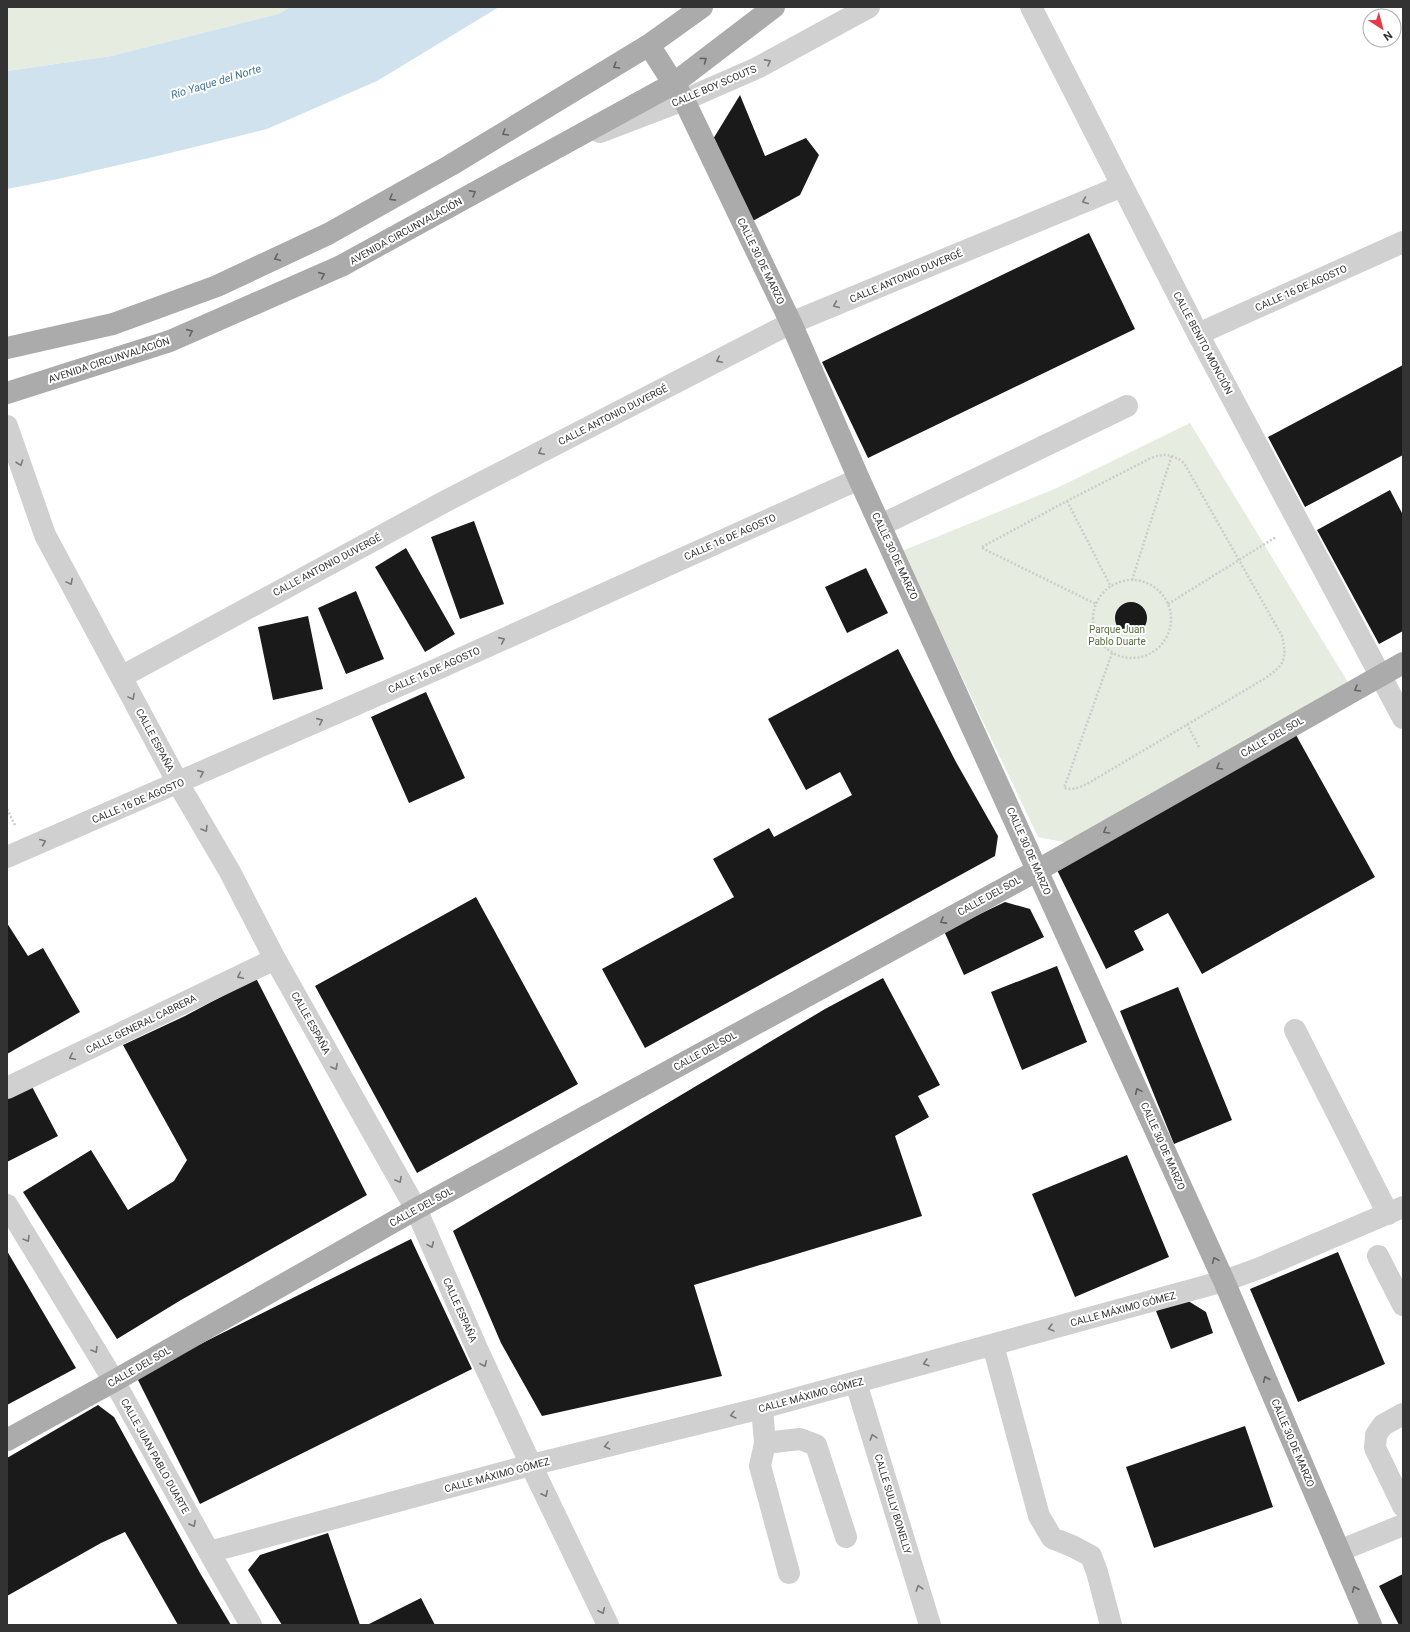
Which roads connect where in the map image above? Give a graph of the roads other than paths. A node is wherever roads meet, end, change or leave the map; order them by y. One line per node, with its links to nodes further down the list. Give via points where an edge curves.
1 (702, 7): 5 (main road)
2 (774, 7): 6 (main road, one-way to 2)
3 (869, 7): 6 (street, CALLE BOY SCOUTS, one-way to 3, via 757,68)
4 (1031, 7): 8 (street, CALLE BENITO MONCIÓN)
5 (649, 45): 6 (main road, CALLE 30 DE MARZO); 12 (main road, one-way to 12, via 451,166 328,234 217,286 113,324)
6 (678, 92): 7 (street, CALLE BOY SCOUTS); 10 (main road, CALLE 30 DE MARZO)
7 (551, 151): 13 (main road, AVENIDA CIRCUNVALACIÓN, one-way to 7, via 170,341 341,266)
8 (1122, 186): 10 (street, CALLE ANTONIO DUVERGÉ, one-way to 10); 11 (street, CALLE BENITO MONCIÓN)
9 (1403, 242): 11 (street, CALLE 16 DE AGOSTO)
10 (791, 323): 16 (main road, CALLE 30 DE MARZO); 20 (street, CALLE ANTONIO DUVERGÉ, one-way to 20, via 444,502)
11 (1198, 334): 19 (street, CALLE BENITO MONCIÓN)
12 (7, 348)
13 (7, 393)
14 (1127, 406): 17 (street)
15 (7, 426): 20 (street, CALLE ESPAÑA, one-way to 20, via 45,535)
16 (859, 479): 17 (main road, CALLE 30 DE MARZO); 22 (street, CALLE 16 DE AGOSTO, one-way to 16)
17 (880, 525): 24 (main road, CALLE 30 DE MARZO)
18 (1403, 663): 19 (main road, CALLE DEL SOL)
19 (1380, 676): 21 (street, CALLE BENITO MONCIÓN); 24 (main road, CALLE DEL SOL, one-way to 24)
20 (121, 677): 22 (street, CALLE ESPAÑA, one-way to 22)
21 (1403, 718)
22 (178, 783): 23 (street, CALLE 16 DE AGOSTO, one-way to 22); 25 (street, CALLE ESPAÑA, one-way to 25, via 230,872)
23 (7, 857)
24 (1038, 870): 29 (main road, CALLE DEL SOL, one-way to 29); 32 (main road, CALLE 30 DE MARZO, one-way to 24)
25 (275, 959): 27 (street, CALLE GENERAL CABRERA, one-way to 27); 29 (street, CALLE ESPAÑA, one-way to 29)
26 (1294, 1030): 30 (street)
27 (7, 1088)
28 (7, 1205): 35 (street, CALLE JUAN PABLO DUARTE, one-way to 35)
29 (416, 1209): 35 (main road, CALLE DEL SOL); 41 (street, CALLE ESPAÑA, one-way to 41, via 478,1352)
30 (1395, 1210): 32 (street, CALLE MÁXIMO GÓMEZ)
31 (1378, 1256): 33 (street)
32 (1224, 1281): 34 (street, CALLE MÁXIMO GÓMEZ, one-way to 34); 45 (main road, CALLE 30 DE MARZO, one-way to 32)
33 (1403, 1305)
34 (993, 1345): 36 (street, CALLE MÁXIMO GÓMEZ, one-way to 36); 51 (street, via 1039,1516 1052,1538 1090,1556 1097,1572)
35 (114, 1382): 39 (main road, CALLE DEL SOL); 46 (street, CALLE JUAN PABLO DUARTE, one-way to 46)
36 (856, 1383): 37 (street, CALLE MÁXIMO GÓMEZ); 50 (street, CALLE SULLY BONELLY, one-way to 36)
37 (762, 1408): 40 (street); 41 (street, CALLE MÁXIMO GÓMEZ, one-way to 41)
38 (1403, 1414): 42 (street, via 1383,1425 1376,1435 1375,1448)
39 (7, 1440)
40 (765, 1442): 44 (street, via 800,1439 816,1446); 47 (street, via 760,1466)
41 (531, 1465): 46 (street, CALLE MÁXIMO GÓMEZ); 49 (street, CALLE ESPAÑA, one-way to 49)
42 (1403, 1506)
43 (1403, 1525): 45 (street)
44 (846, 1537)
45 (1339, 1551): 52 (main road, CALLE 30 DE MARZO, one-way to 45)
46 (209, 1552): 48 (street, CALLE JUAN PABLO DUARTE)
47 (789, 1573)
48 (251, 1625)
49 (608, 1625)
50 (930, 1625)
51 (1111, 1625)
52 (1371, 1625)

